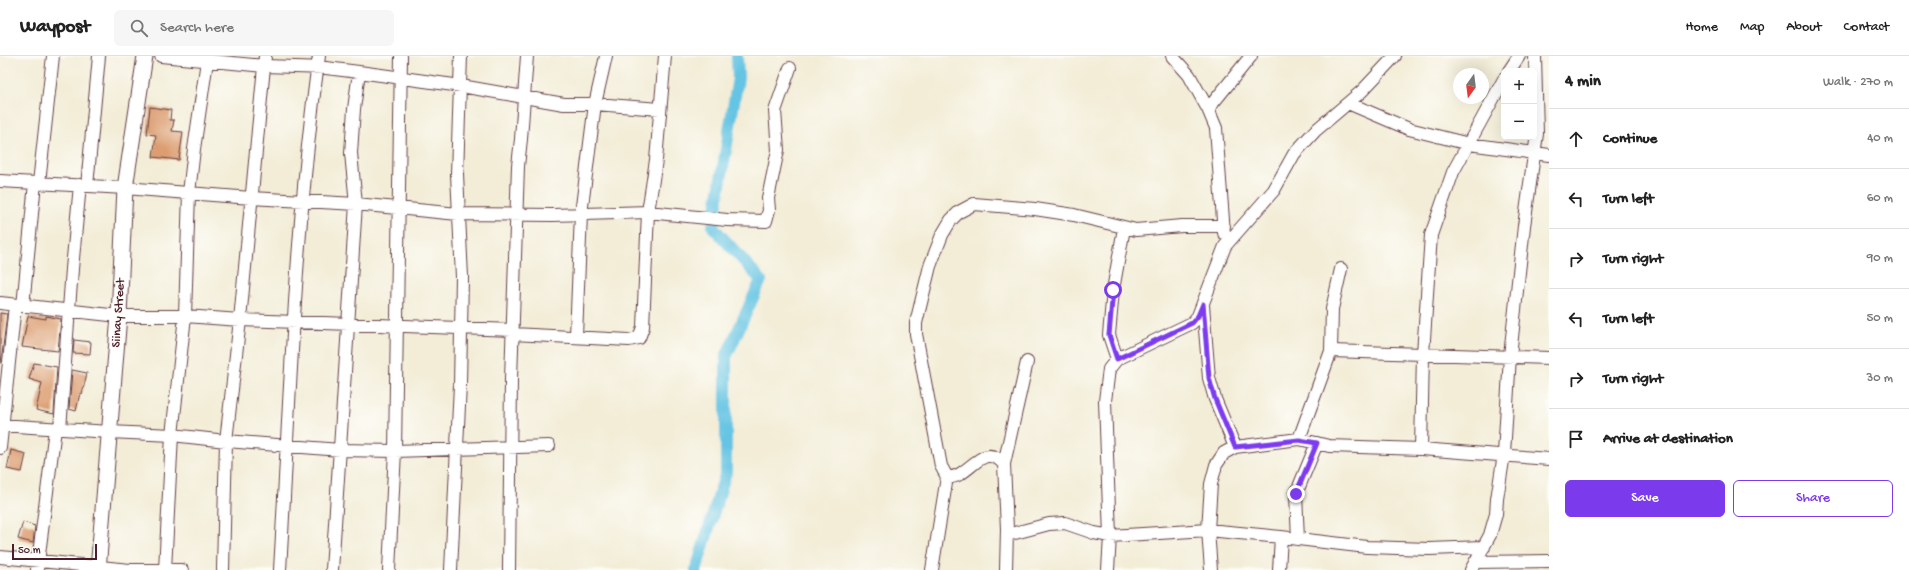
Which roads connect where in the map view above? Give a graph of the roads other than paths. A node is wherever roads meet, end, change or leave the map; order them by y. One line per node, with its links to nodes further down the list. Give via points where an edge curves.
1 (53, 56): 33 (street)
2 (99, 56): 34 (street)
3 (145, 56): 35 (street, Siinay Street)
4 (161, 56): 15 (street)
5 (402, 56): 21 (street)
6 (461, 56): 23 (street)
7 (527, 56): 24 (street)
8 (606, 56): 26 (street)
9 (665, 56): 27 (street)
10 (1172, 56): 28 (street, via 1189,76)
11 (1251, 56): 28 (street)
12 (1395, 56): 25 (street)
13 (1519, 56): 19 (street)
14 (1535, 56): 30 (street)
15 (211, 59): 16 (street); 36 (street, via 194,149)
16 (264, 61): 17 (street); 37 (street)
17 (318, 62): 20 (street); 38 (street)
18 (790, 68): 41 (street, via 775,111 778,150 766,221)
19 (1512, 68)
20 (360, 72): 21 (street); 39 (street, via 351,153)
21 (402, 77): 23 (street); 40 (street)
22 (1501, 85): 29 (street)
23 (461, 86): 24 (street); 42 (street)
24 (524, 97): 26 (street, via 564,104); 43 (street)
25 (1348, 103): 29 (street, via 1409,129); 47 (street, via 1315,131 1294,154 1274,190)
26 (595, 104): 27 (street); 44 (street)
27 (660, 109): 41 (street)
28 (1208, 109): 45 (street, via 1216,128)
29 (1469, 144): 30 (street); 63 (street, via 1453,172 1431,235)
30 (1535, 153): 31 (street); 64 (street)
31 (1549, 156)
32 (0, 181): 33 (street)
33 (37, 183): 34 (street); 51 (street)
34 (83, 186): 35 (street); 52 (street, via 72,269)
35 (125, 188): 36 (street); 53 (street, Siinay Street)
36 (189, 193): 37 (street); 54 (street)
37 (251, 198): 38 (street); 55 (street)
38 (303, 201): 39 (street); 56 (street)
39 (356, 204): 40 (street); 57 (street)
40 (400, 208): 42 (street); 58 (street)
41 (648, 212): 44 (street); 61 (street, via 643,327 639,338 629,340)
42 (458, 214): 43 (street); 59 (street, via 462,277)
43 (516, 214): 44 (street); 60 (street)
44 (581, 214): 61 (street)
45 (1224, 226): 46 (street, via 1136,230); 47 (street)
46 (1124, 228): 66 (street, via 1113,290 1109,335); 87 (street, via 1035,209 974,204 950,220 930,266 916,323 923,379 940,466)
47 (1225, 246): 50 (street)
48 (1341, 269): 62 (street, via 1332,309)
49 (0, 303): 51 (street)
50 (1203, 304): 66 (street, via 1192,323); 77 (street, via 1209,378)
51 (19, 305): 52 (street); 68 (street)
52 (70, 311): 53 (street); 69 (street)
53 (119, 316): 54 (street); 70 (street, Siinay Street)
54 (185, 316): 55 (street); 71 (street)
55 (240, 320): 56 (street); 73 (street)
56 (294, 322): 57 (street); 75 (street)
57 (348, 323): 58 (street); 82 (street)
58 (397, 326): 59 (street); 83 (street)
59 (461, 329): 60 (street); 80 (street)
60 (513, 332): 61 (street); 79 (street)
61 (576, 336)
62 (1331, 351): 63 (street); 72 (street)
63 (1423, 354): 64 (street); 81 (street)
64 (1510, 356): 65 (street); 84 (street)
65 (1549, 358)
66 (1117, 359): 90 (street, via 1109,369 1105,401)
67 (1026, 362): 86 (street)
68 (2, 425): 69 (street); 78 (street)
69 (58, 429): 70 (street); 96 (street)
70 (110, 432): 71 (street); 98 (street, Siinay Street)
71 (172, 435): 73 (street); 99 (street)
72 (1299, 440): 74 (street); 77 (street)
73 (226, 441): 75 (street); 101 (street)
74 (1317, 443): 81 (street, via 1329,446); 92 (street, via 1296,494)
75 (287, 446): 82 (street); 102 (street)
76 (549, 446): 79 (street)
77 (1235, 447): 88 (street, via 1224,453 1216,465 1210,484)
78 (0, 448)
79 (510, 448): 80 (street); 106 (street)
80 (457, 449): 83 (street); 105 (street)
81 (1421, 449): 84 (street)
82 (340, 450): 83 (street); 103 (street)
83 (395, 451): 104 (street)
84 (1504, 454): 85 (street); 93 (street, via 1496,514)
85 (1549, 459)
86 (1004, 464): 87 (street, via 994,456 982,457 962,475); 89 (street)
87 (947, 477): 107 (street)
88 (1208, 530): 90 (street); 91 (street); 110 (street)
89 (1007, 535): 90 (street, via 1049,524 1065,523); 108 (street)
90 (1110, 536): 109 (street)
91 (1281, 537): 92 (street); 111 (street)
92 (1298, 539): 93 (street, via 1368,547)
93 (1484, 547): 97 (street)
94 (0, 557): 96 (street)
95 (1549, 561): 97 (street)
96 (38, 566): 98 (street)
97 (1473, 566)
98 (98, 569): 99 (street)
99 (165, 570): 100 (street)
100 (182, 570)
101 (223, 570)
102 (280, 570)
103 (332, 570)
104 (389, 570)
105 (451, 570)
106 (509, 570)
107 (932, 570)
108 (1006, 570)
109 (1108, 570)
110 (1210, 570)
111 (1279, 570)

